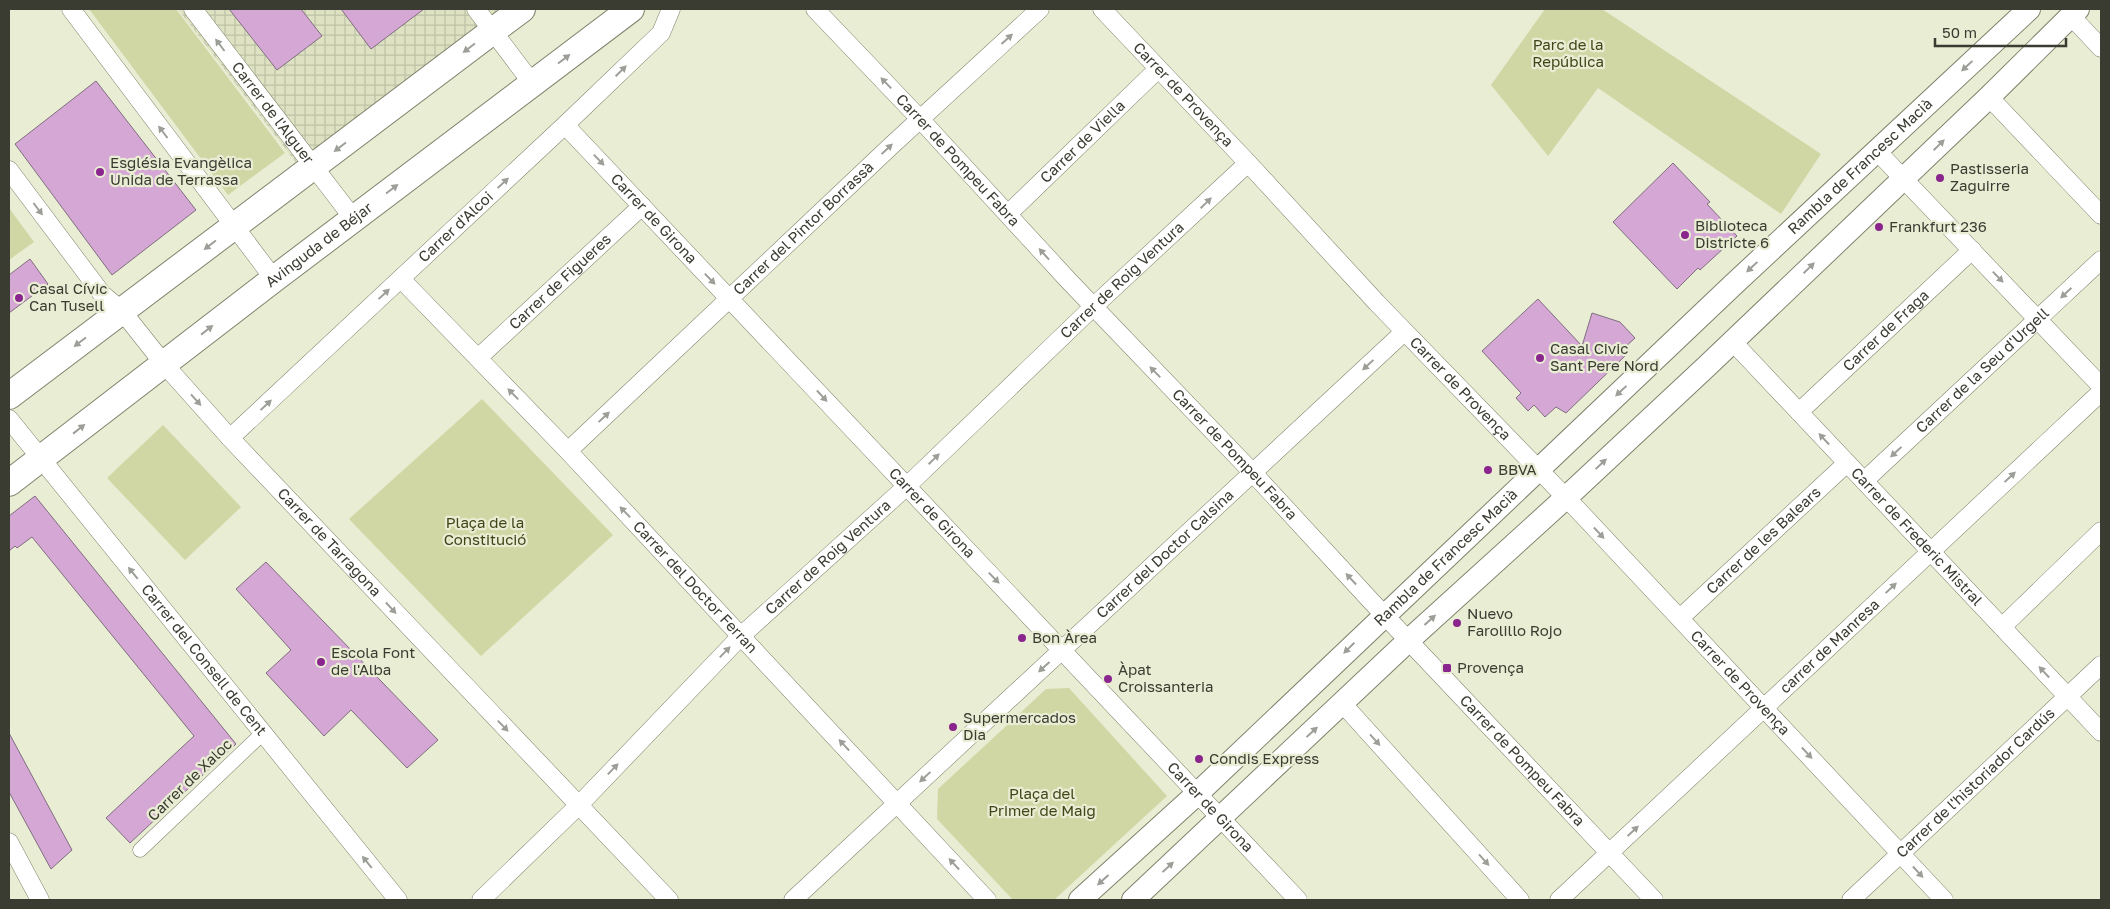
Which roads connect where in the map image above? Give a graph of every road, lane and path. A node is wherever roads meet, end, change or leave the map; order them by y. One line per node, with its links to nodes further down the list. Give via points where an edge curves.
1 (71, 9): 28 (street, one-way to 1)
2 (193, 9): 21 (street, Carrer de l'Alguer, one-way to 2)
3 (476, 9): 12 (street)
4 (522, 9): 12 (main road)
5 (631, 9): 15 (main road, Avinguda de Béjar, one-way to 5)
6 (671, 9): 18 (street, Carrer d'Alcoi, one-way to 6, via 661,32)
7 (815, 9): 17 (street, Carrer de Pompeu Fabra, one-way to 7)
8 (1040, 9): 17 (street, Carrer del Pintor Borrassà, one-way to 8)
9 (1102, 9): 14 (street, Carrer de Provença)
10 (2029, 9): 19 (street, Rambla de Francesc Macià, one-way to 19)
11 (2074, 12): 13 (street); 16 (street)
12 (493, 30): 15 (street); 21 (main road, one-way to 21)
13 (2101, 48)
14 (1158, 70): 20 (street, Carrer de Provença); 25 (street, Carrer de Viella)
15 (532, 83): 27 (main road, Avinguda de Béjar, one-way to 15)
16 (1989, 96): 23 (street, one-way to 16); 26 (street)
17 (920, 118): 25 (street, Carrer de Pompeu Fabra); 33 (street, Carrer del Pintor Borrassà, one-way to 17)
18 (565, 125): 24 (street, Carrer de Girona, one-way to 24); 32 (street, Carrer d'Alcoi, one-way to 18)
19 (1876, 150): 23 (street); 50 (street, Rambla de Francesc Macià, one-way to 50)
20 (1248, 163): 34 (street, Carrer de Roig Ventura, one-way to 20); 37 (street, Carrer de Provença)
21 (314, 167): 27 (street, Carrer de l'Alguer); 28 (main road)
22 (9, 170): 35 (street, Carrer de Tarragona, one-way to 35, via 102,294)
23 (1904, 178): 29 (street); 38 (street, one-way to 23)
24 (642, 206): 33 (street, Carrer de Girona, one-way to 33); 39 (street, Carrer de Figueres)
25 (1008, 214): 34 (street, Carrer de Pompeu Fabra, one-way to 25)
26 (2101, 215)
27 (353, 218): 31 (main road, Avinguda de Béjar)
28 (234, 227): 31 (street); 35 (main road, one-way to 35)
29 (1972, 250): 36 (street, one-way to 36); 44 (street, Carrer de Fraga)
30 (2101, 260): 36 (street, Carrer de la Seu d'Urgell, one-way to 36)
31 (274, 278): 40 (main road, Avinguda de Béjar, one-way to 31)
32 (401, 279): 39 (street, Carrer del Doctor Ferran); 46 (street, Carrer d'Alcoi, one-way to 32)
33 (729, 298): 47 (street, Carrer del Pintor Borrassà, one-way to 33); 54 (street, Carrer de Girona, one-way to 54)
34 (1093, 307): 51 (street, Carrer de Pompeu Fabra, one-way to 34); 54 (street, Carrer de Roig Ventura, one-way to 34)
35 (122, 311): 40 (street, Carrer de Tarragona); 43 (main road, one-way to 43)
36 (2038, 319): 41 (street); 52 (street, Carrer de la Seu d'Urgell, one-way to 52)
37 (1404, 332): 50 (street, Carrer de Provença); 51 (street, Carrer del Doctor Calsina, one-way to 51)
38 (1732, 342): 44 (street, Carrer de Frederic Mistral); 55 (street, one-way to 38)
39 (478, 358): 47 (street, Carrer del Doctor Ferran, one-way to 39)
40 (164, 364): 46 (street, Carrer de Tarragona, one-way to 46); 48 (main road, Avinguda de Béjar, one-way to 40)
41 (2101, 386)
42 (2101, 392): 57 (street, carrer de Manresa, one-way to 42)
43 (9, 396)
44 (1799, 412): 49 (street, Carrer de Frederic Mistral, one-way to 44)
45 (9, 419): 48 (street, Carrer del Consell de Cent)
46 (230, 438): 72 (street, Carrer de Tarragona, one-way to 72)
47 (568, 451): 61 (street, Carrer del Doctor Ferran, one-way to 47)
48 (40, 459): 53 (main road, Avinguda de Béjar); 69 (street, Carrer del Consell de Cent, one-way to 48)
49 (1847, 464): 52 (street, Carrer de Frederic Mistral); 59 (street, Carrer de les Balears)
50 (1538, 469): 55 (street, Carrer de Provença); 58 (street, Rambla de Francesc Macià)
51 (1253, 473): 58 (street, Carrer de Pompeu Fabra, one-way to 51); 63 (street, Carrer del Doctor Calsina)
52 (1864, 481): 57 (street, Carrer de Frederic Mistral)
53 (9, 483)
54 (907, 486): 61 (street, Carrer de Roig Ventura); 63 (street, Carrer de Girona, one-way to 63)
55 (1566, 497): 59 (street, Carrer de Provença, one-way to 59); 62 (street, one-way to 55)
56 (2101, 531): 60 (street)
57 (1930, 551): 60 (street, Carrer de Frederic Mistral); 67 (street, carrer de Manresa, one-way to 57)
58 (1384, 615): 62 (street, Carrer de Pompeu Fabra); 70 (street, Rambla de Francesc Macià, one-way to 70)
59 (1680, 618): 67 (street, Carrer de Provença)
60 (2002, 627): 65 (street, Carrer de Frederic Mistral, one-way to 60)
61 (742, 635): 71 (street, Carrer del Doctor Ferran, one-way to 61); 72 (street, Carrer de Roig Ventura, one-way to 61)
62 (1409, 640): 66 (street); 76 (street, Carrer de Pompeu Fabra)
63 (1063, 650): 70 (street, Carrer de Girona); 71 (street, Carrer del Doctor Calsina, one-way to 71)
64 (2101, 665): 65 (street, Carrer de l'historiador Cardús)
65 (2067, 697): 68 (street, Carrer de Frederic Mistral); 77 (street, Carrer de l'historiador Cardús)
66 (1342, 703): 73 (street, one-way to 66); 87 (street, one-way to 87)
67 (1764, 708): 76 (street, carrer de Manresa, one-way to 67); 77 (street, Carrer de Provença, one-way to 77)
68 (2101, 732)
69 (263, 733): 75 (street, Carrer de Xaloc); 79 (street, Carrer del Consell de Cent, one-way to 69)
70 (1198, 793): 73 (street, Carrer de Girona); 84 (street, Rambla de Francesc Macià, one-way to 84)
71 (897, 802): 82 (street, Carrer del Doctor Calsina); 83 (street, Carrer del Doctor Ferran, one-way to 71)
72 (579, 805): 80 (street, Carrer de Roig Ventura); 81 (street, Carrer de Tarragona)
73 (1221, 818): 85 (street, one-way to 73); 86 (street, Carrer de Girona)
74 (9, 842): 78 (street)
75 (140, 850)
76 (1610, 853): 88 (street, carrer de Manresa); 89 (street, Carrer de Pompeu Fabra)
77 (1900, 854): 90 (street, Carrer de l'historiador Cardús); 91 (street, Carrer de Provença, one-way to 91)
78 (40, 900)
79 (398, 900)
80 (481, 900)
81 (669, 900)
82 (794, 900)
83 (987, 900)
84 (1080, 900)
85 (1133, 900)
86 (1298, 900)
87 (1520, 900)
88 (1559, 900)
89 (1654, 900)
90 (1851, 900)
91 (1944, 900)

